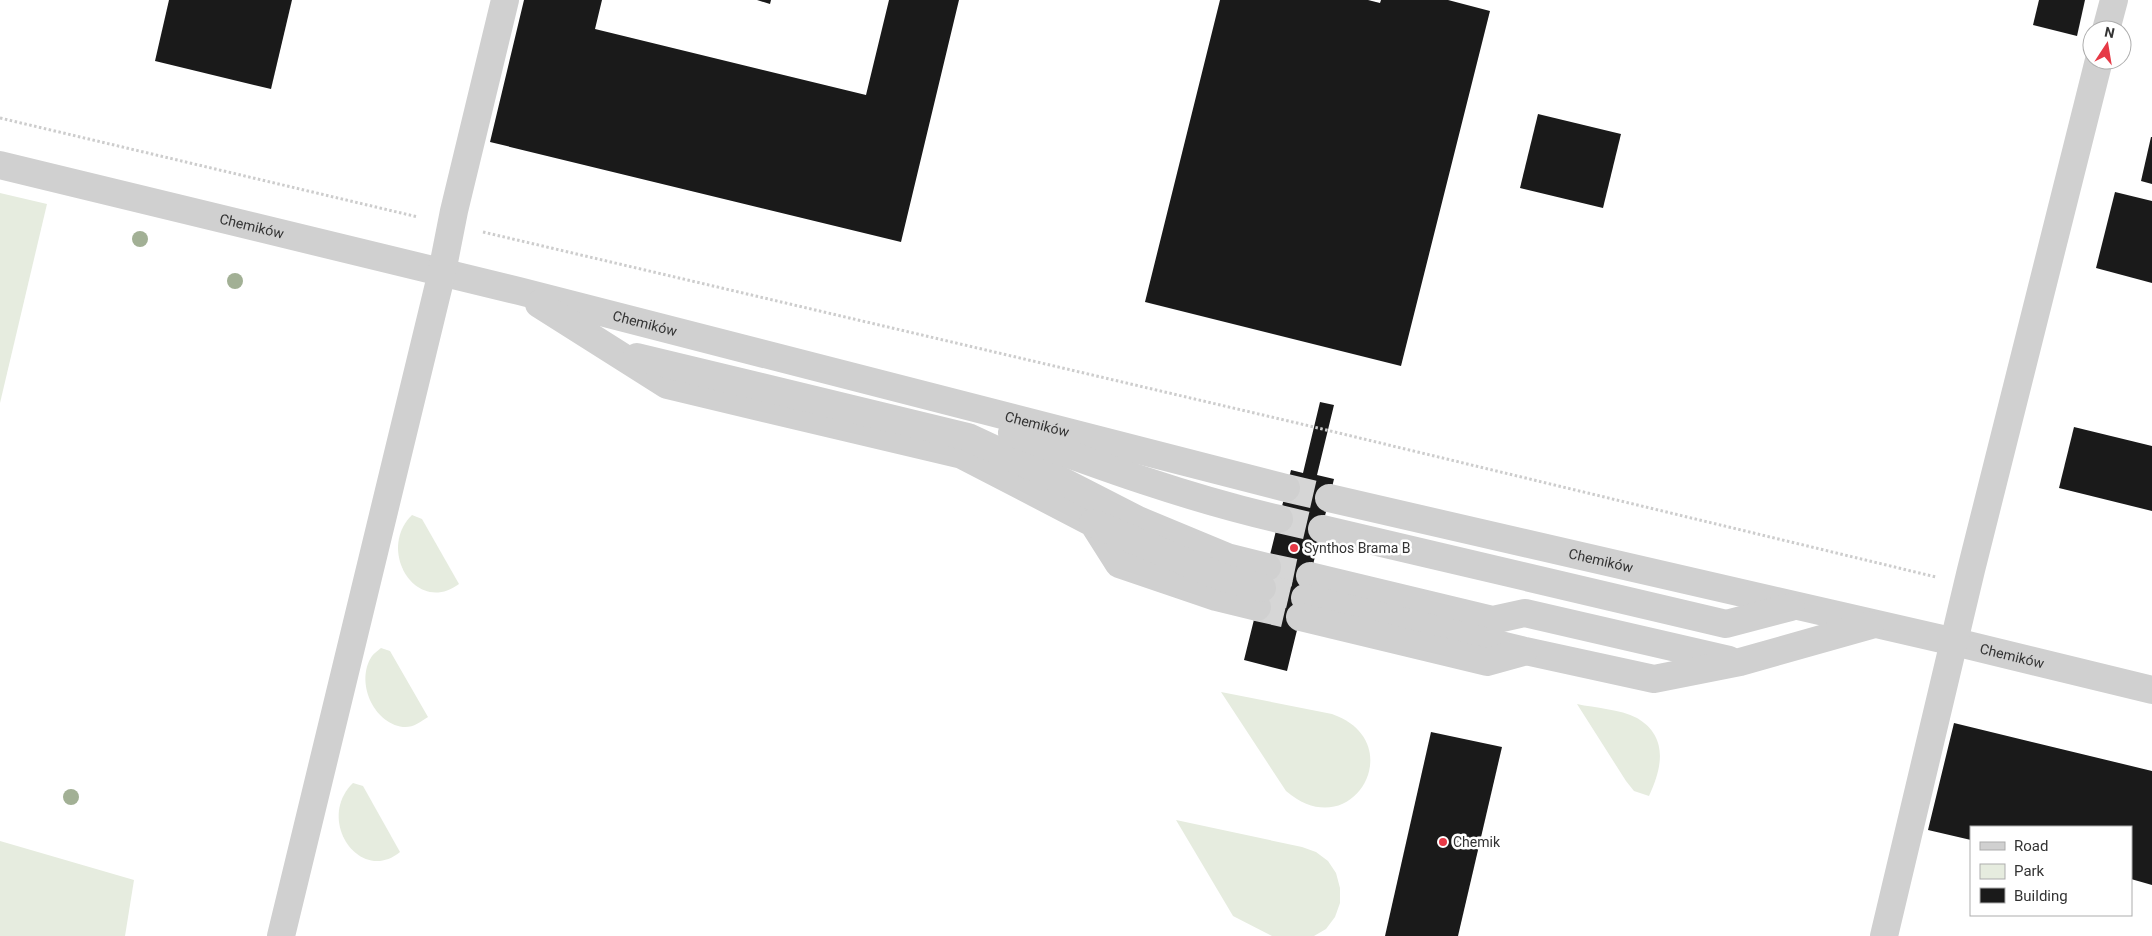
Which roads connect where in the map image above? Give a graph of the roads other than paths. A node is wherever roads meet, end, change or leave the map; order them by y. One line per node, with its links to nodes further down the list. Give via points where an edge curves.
1 (505, 0): 6 (lane)
2 (2114, 0): 3 (lane)
3 (2109, 20)
4 (2097, 70): 16 (lane)
5 (0, 165): 6 (lane, Chemików)
6 (442, 272): 7 (lane, Chemików); 19 (lane)
7 (519, 291): 8 (lane, Chemików); 9 (lane)
8 (660, 327): 10 (lane, Chemików); 12 (lane, via 692,347 987,423 1091,463)
9 (613, 352): 9 (lane, via 968,437 1138,520 1227,557 1262,587 1216,597 1119,564 1093,523 962,455 667,385)
10 (1286, 488)
11 (1329, 498): 14 (lane, Chemików)
12 (1279, 519)
13 (1322, 529): 14 (lane, via 1726,624)
14 (1795, 606): 15 (lane, Chemików)
15 (1872, 625): 16 (lane, Chemików); 17 (lane, Chemików)
16 (1955, 642): 18 (lane, Chemików); 20 (lane)
17 (1740, 662): 17 (lane, Chemików, via 1526,613 1493,620 1305,597 1654,679)
18 (2152, 690)
19 (285, 935)
20 (1884, 936)

